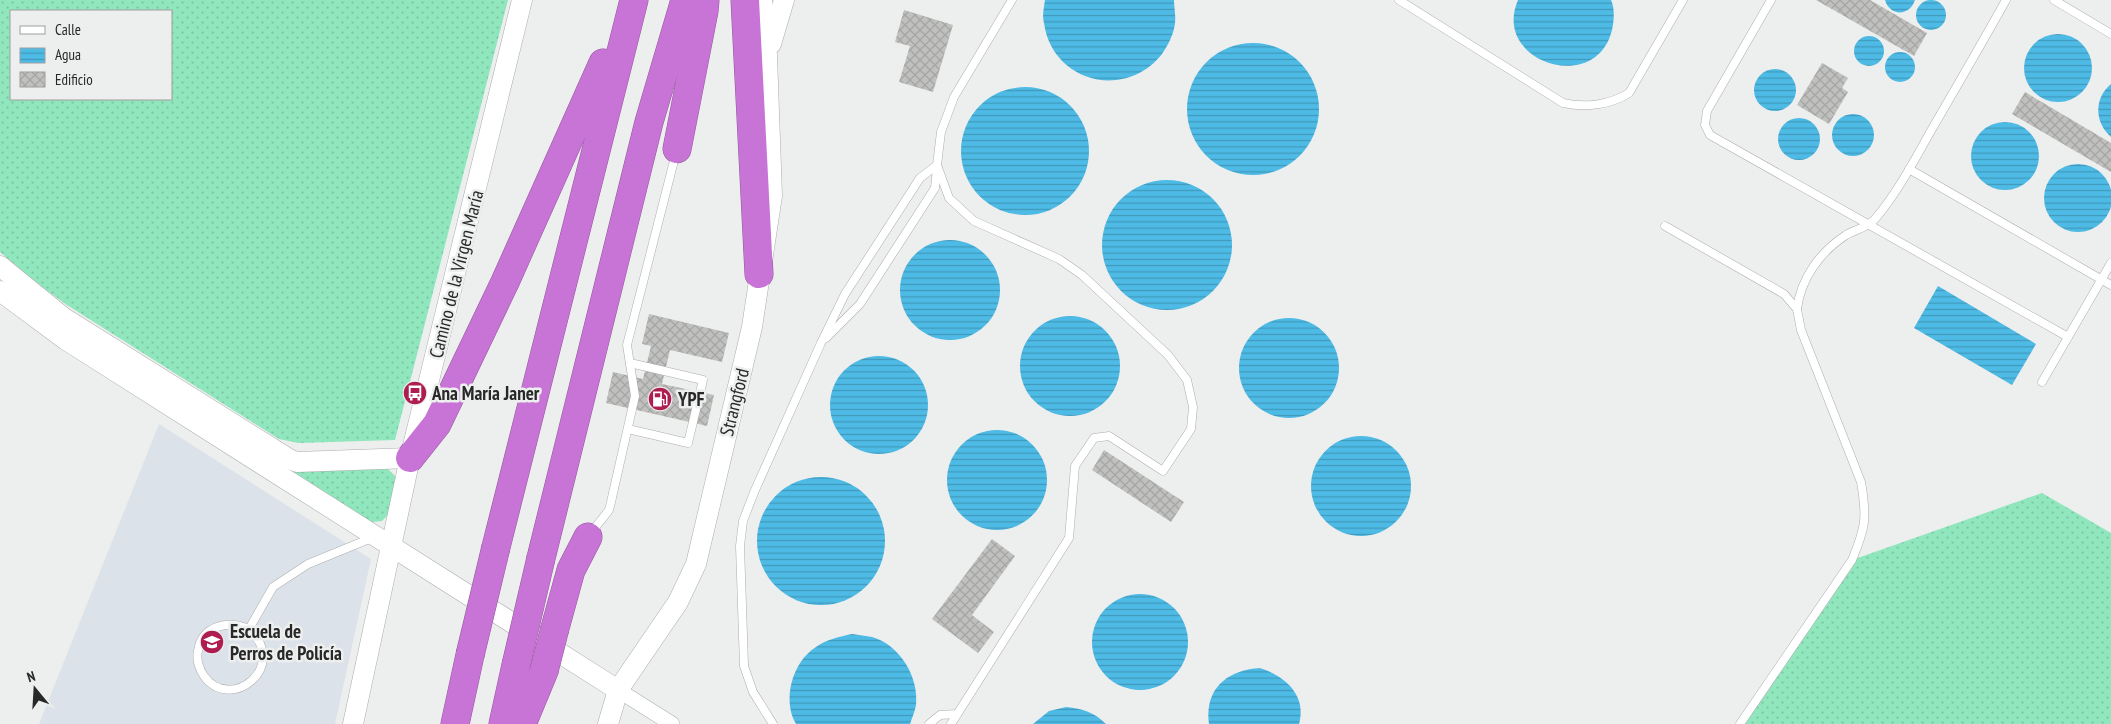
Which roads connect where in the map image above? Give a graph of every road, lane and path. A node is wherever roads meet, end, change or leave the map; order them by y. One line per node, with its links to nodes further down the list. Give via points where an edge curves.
1 (522, 0): 33 (street, Camino de la Virgen María)
2 (633, 0): 33 (highway, via 437,424); 40 (highway, bridge)
3 (685, 0): 41 (highway, bridge, via 650,122)
4 (704, 0): 16 (highway)
5 (744, 0): 23 (highway)
6 (762, 0): 15 (street, Strangford)
7 (784, 0): 15 (street, Strangford)
8 (1012, 0): 17 (lane, via 954,96 941,132)
9 (1399, 0): 10 (lane, via 1564,103 1578,106 1618,100 1629,93)
10 (1683, 0)
11 (1771, 0): 19 (lane, via 1706,111 1704,125 1710,135)
12 (2006, 0): 18 (lane)
13 (2054, 0): 14 (lane)
14 (2111, 34)
15 (767, 55): 23 (street, Strangford, via 772,196)
16 (678, 149): 30 (lane, via 626,345)
17 (937, 165): 29 (lane, via 920,178 845,294); 29 (lane, via 934,188 860,304); 38 (lane, via 950,198 974,221 1059,259 1082,275 1168,355 1187,380 1193,407 1191,429 1163,471 1110,436 1094,438 1075,466 1068,538)
18 (1909, 169): 19 (lane); 24 (lane)
19 (1870, 225): 27 (lane, via 1848,234 1816,262 1804,282); 28 (lane)
20 (1665, 226): 27 (lane, via 1784,294)
21 (2111, 263): 24 (lane)
22 (0, 266): 26 (street)
23 (759, 274): 37 (street, Strangford, via 752,327 696,564 678,602)
24 (2102, 279): 25 (lane); 28 (lane)
25 (2111, 285)
26 (13, 293): 33 (street, via 64,318 289,459 297,462); 35 (street, via 66,340)
27 (1797, 308): 48 (lane, via 1801,330 1862,482 1864,532 1852,560)
28 (2068, 337): 31 (lane)
29 (821, 343): 45 (lane, via 755,490 744,521 740,546 744,666 753,692)
30 (630, 363): 32 (lane, via 635,396); 32 (lane, via 703,380 688,443)
31 (2042, 382)
32 (628, 429): 34 (lane, via 609,510)
33 (410, 458): 35 (street, Camino de la Virgen María)
34 (588, 537): 42 (highway, bridge, via 571,570 544,672)
35 (384, 541): 36 (lane, via 308,564 273,587); 37 (street); 39 (street, Camino de la Virgen María)
36 (249, 629): 36 (lane, via 239,625 218,626 201,641 198,650 200,669 212,684 221,688 240,688 256,677 264,657 257,636)
37 (618, 690): 43 (street, Strangford); 44 (street)
38 (957, 714): 46 (lane, via 940,715); 47 (lane)
39 (353, 724)
40 (455, 724)
41 (503, 724)
42 (522, 724)
43 (608, 724)
44 (672, 724)
45 (773, 724)
46 (929, 724)
47 (951, 724)
48 (1740, 724)

